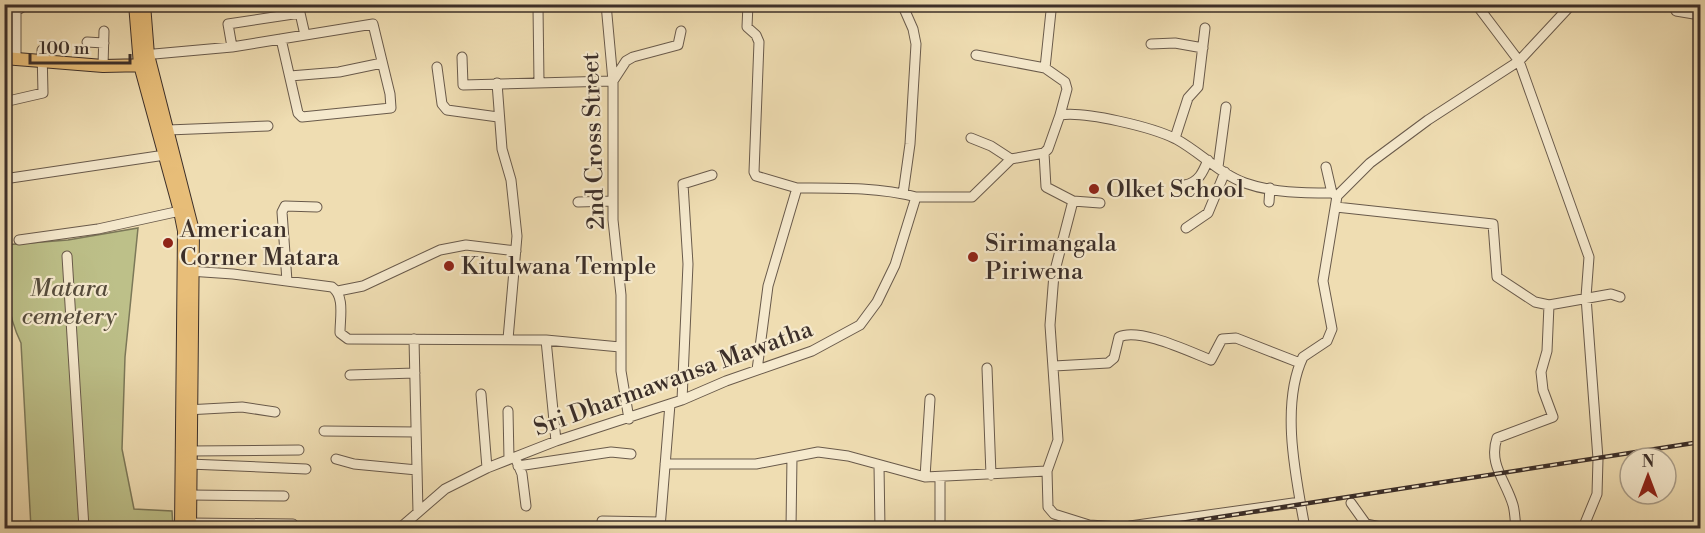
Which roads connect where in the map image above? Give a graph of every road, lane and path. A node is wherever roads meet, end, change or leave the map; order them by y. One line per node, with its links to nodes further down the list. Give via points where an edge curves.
1 (27, 4): 26 (street, via 16,11)
2 (135, 4): 27 (main road)
3 (144, 4): 27 (main road)
4 (606, 4): 34 (street, 2nd Cross Street)
5 (748, 4): 54 (street, via 747,27 759,42 754,171 756,176)
6 (902, 4): 56 (street, via 914,29 916,44)
7 (1047, 4): 32 (street, via 1051,11)
8 (1476, 4): 28 (street)
9 (1572, 4): 28 (street)
10 (1673, 4): 12 (street, via 1677,11)
11 (538, 7): 35 (street)
12 (1701, 15)
13 (1205, 28): 22 (street)
14 (104, 31): 19 (street)
15 (681, 31): 34 (street, via 678,45 633,57)
16 (305, 35): 17 (street); 21 (street, via 300,13 228,24); 29 (street, via 373,24)
17 (281, 39): 21 (street); 33 (street)
18 (87, 42): 19 (street)
19 (104, 43): 30 (street)
20 (1151, 44): 22 (street)
21 (232, 47): 27 (street)
22 (1203, 48): 44 (street, via 1198,87 1188,98)
23 (42, 54): 26 (main road); 30 (main road); 37 (street, via 43,93)
24 (976, 55): 32 (street)
25 (462, 57): 36 (street, via 463,85)
26 (10, 58)
27 (144, 60): 30 (main road); 42 (main road); 46 (main road)
28 (1519, 61): 57 (street, via 1428,120); 74 (street, via 1589,256)
29 (382, 63): 33 (street); 33 (street, via 391,108 302,117)
30 (103, 66)
31 (437, 67): 40 (street, via 442,104 447,110)
32 (1046, 68): 39 (street, via 1065,82)
33 (290, 76)
34 (613, 81): 35 (street); 59 (street, 2nd Cross Street)
35 (539, 82): 36 (street)
36 (497, 83): 40 (street)
37 (4, 102)
38 (1226, 107): 50 (street)
39 (1060, 115): 44 (street, via 1091,116); 45 (street)
40 (498, 117): 69 (street, via 504,159 512,180)
41 (268, 126): 42 (street)
42 (168, 130): 71 (main road, via 193,231)
43 (971, 138): 47 (street)
44 (1174, 138): 48 (street)
45 (1044, 153): 47 (street); 60 (street, via 1043,183)
46 (165, 155): 52 (street); 66 (main road)
47 (1011, 159): 58 (street, via 972,197)
48 (1208, 160): 50 (street); 53 (street, via 1198,179)
49 (1326, 167): 57 (street)
50 (1221, 170): 55 (street, via 1246,183); 67 (street, via 1208,213)
51 (712, 175): 89 (street, via 683,184 688,264)
52 (4, 179)
53 (1185, 185)
54 (797, 188): 56 (street); 84 (street, via 768,286)
55 (1270, 188): 57 (street); 62 (street)
56 (903, 194): 58 (street)
57 (1335, 195): 65 (street)
58 (916, 197): 84 (street, Sri Dharmawansa Mawatha, via 895,264 877,302 860,325 812,351)
59 (613, 201): 61 (street); 80 (street, 2nd Cross Street, via 621,295)
60 (1073, 201): 63 (street); 82 (street, via 1054,274 1050,325)
61 (578, 202)
62 (1269, 202)
63 (1100, 203)
64 (317, 207): 72 (street, via 285,206 282,212)
65 (1336, 207): 76 (street, via 1494,224 1497,277 1536,302); 81 (street, via 1323,281 1332,329 1327,341)
66 (180, 211): 68 (street, via 98,229); 71 (main road)
67 (1186, 228)
68 (19, 240)
69 (516, 251): 73 (street, via 466,246 440,250 363,286); 78 (street)
70 (67, 256): 126 (street)
71 (189, 271): 72 (street); 91 (main road)
72 (287, 281): 73 (street)
73 (338, 291): 77 (street, via 343,337)
74 (1586, 297): 75 (street); 76 (street); 134 (street, via 1598,459 1597,494)
75 (1620, 297)
76 (1549, 305): 133 (street, via 1547,351 1541,372 1553,417 1497,438 1494,446 1496,470 1513,505)
77 (414, 339): 78 (street); 85 (street)
78 (508, 339): 79 (street)
79 (546, 340): 80 (street); 97 (street)
80 (620, 347): 94 (street, 2nd Cross Street)
81 (1300, 363): 82 (street, via 1236,338 1222,339 1211,360 1146,336 1123,335 1108,363); 116 (street, via 1291,410)
82 (1054, 366): 110 (street, via 1058,440)
83 (987, 368): 111 (street)
84 (757, 370): 89 (street, Sri Dharmawansa Mawatha)
85 (415, 373): 86 (street); 96 (street)
86 (350, 375)
87 (481, 394): 107 (street)
88 (930, 399): 112 (street)
89 (682, 400): 90 (street, Sri Dharmawansa Mawatha)
90 (670, 404): 94 (street, Sri Dharmawansa Mawatha); 105 (street)
91 (185, 410): 93 (street, via 242,407); 99 (main road); 123 (main road)
92 (508, 411): 103 (street)
93 (275, 412)
94 (629, 419): 97 (street, Sri Dharmawansa Mawatha)
95 (324, 431): 96 (street)
96 (416, 432): 109 (street)
97 (556, 441): 103 (street, Sri Dharmawansa Mawatha)
98 (298, 450): 99 (street)
99 (190, 451): 104 (main road)
100 (631, 454): 103 (street, via 611,452)
101 (792, 457): 105 (street, via 756,464); 106 (street, via 829,453); 127 (street)
102 (336, 459): 109 (street)
103 (514, 460): 107 (street, Sri Dharmawansa Mawatha); 118 (street, via 522,474)
104 (189, 464): 108 (street); 114 (main road)
105 (665, 464): 122 (street)
106 (879, 465): 112 (street); 128 (street)
107 (487, 468): 119 (street, Sri Dharmawansa Mawatha, via 446,489)
108 (306, 469)
109 (417, 470): 119 (street)
110 (1047, 471): 111 (street); 125 (street, via 1048,507 1054,514)
111 (990, 475): 113 (street)
112 (925, 477): 113 (street)
113 (940, 477): 129 (street)
114 (189, 495): 115 (street); 123 (main road)
115 (284, 496)
116 (1300, 502): 125 (street, via 1136,525); 131 (street)
117 (1351, 503): 132 (street, via 1366,524)
118 (526, 506)
119 (418, 512): 124 (street, Sri Dharmawansa Mawatha)
120 (602, 521): 122 (street)
121 (293, 525): 123 (street)
122 (660, 525)
123 (187, 527)
124 (403, 527)
125 (1086, 527): 130 (street)
126 (84, 528)
127 (791, 528)
128 (880, 528)
129 (940, 528)
130 (1136, 528)
131 (1305, 528)
132 (1385, 528)
133 (1516, 528)
134 (1583, 528)

